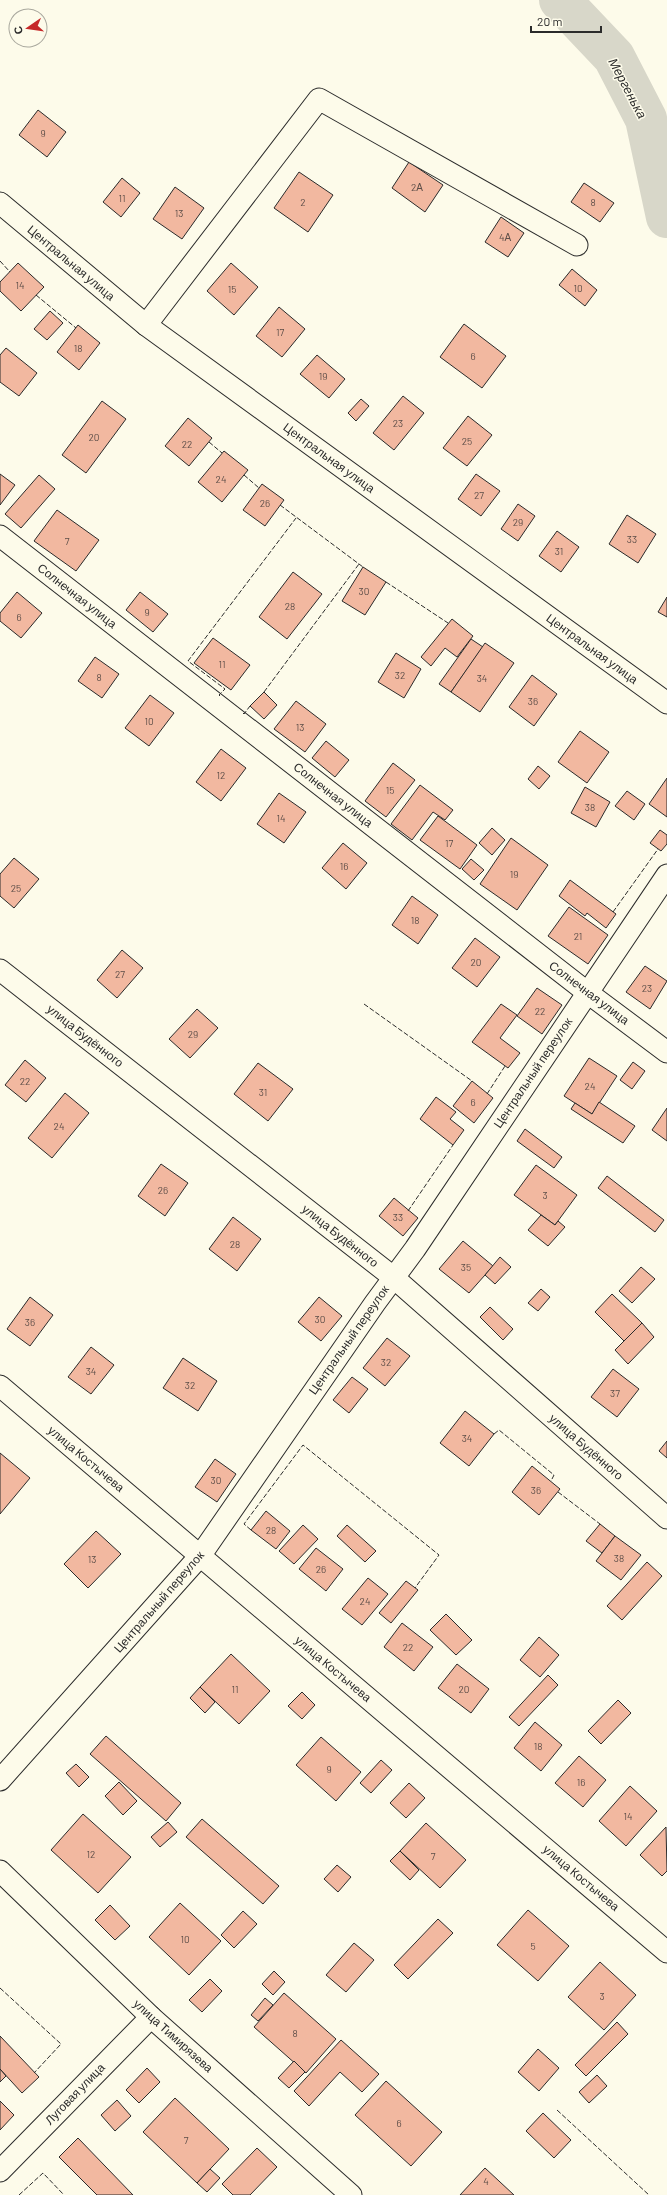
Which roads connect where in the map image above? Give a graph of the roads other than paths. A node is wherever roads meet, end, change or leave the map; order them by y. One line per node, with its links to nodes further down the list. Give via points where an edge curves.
1 (0, 203): 3 (street, Центральная улица)
2 (577, 245): 3 (street, via 319,99)
3 (146, 325): 5 (street, Центральная улица)
4 (0, 536): 8 (street, Солнечная улица)
5 (667, 703)
6 (667, 875): 8 (street, Центральный переулок)
7 (0, 970): 10 (street, улица Будённого)
8 (588, 994): 9 (street, Солнечная улица); 10 (street, Центральный переулок, via 415,1249)
9 (667, 1052)
10 (393, 1277): 12 (street, улица Будённого); 13 (street, Центральный переулок)
11 (0, 1386): 13 (street, улица Костычева)
12 (667, 1518)
13 (200, 1556): 14 (street, Центральный переулок); 16 (street, улица Костычева)
14 (0, 1780)
15 (0, 1871): 17 (street, улица Тимирязева)
16 (667, 1952)
17 (151, 2017): 18 (street, Луговая улица); 19 (street, улица Тимирязева)
18 (0, 2171)
19 (351, 2195)

